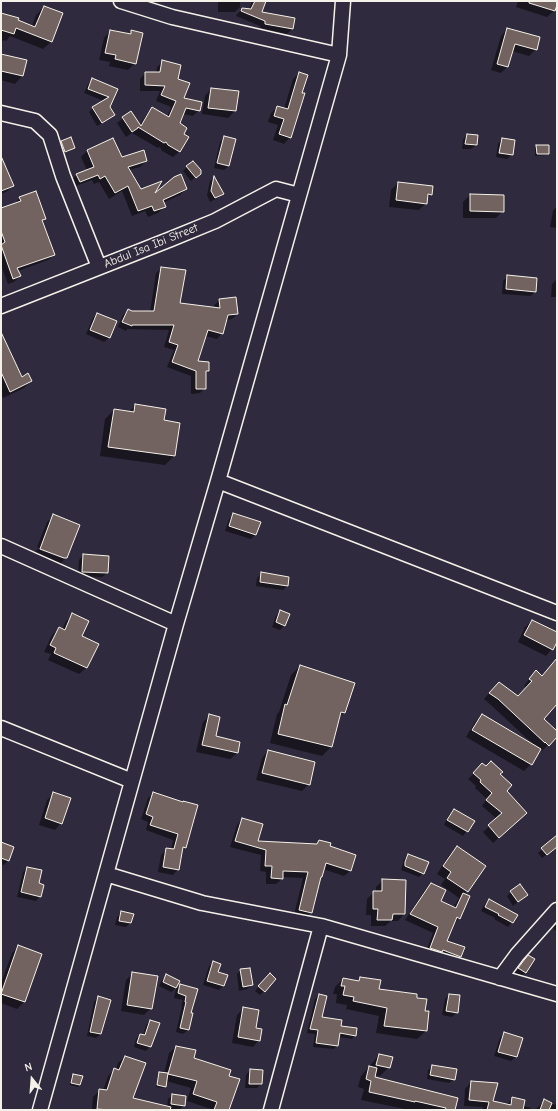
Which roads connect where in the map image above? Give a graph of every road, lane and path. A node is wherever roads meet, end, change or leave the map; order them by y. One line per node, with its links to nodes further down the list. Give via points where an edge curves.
1 (121, 1): 3 (street, via 172,17)
2 (343, 1): 3 (street)
3 (339, 55): 5 (street)
4 (1, 113): 6 (street, via 35,121 50,136)
5 (299, 195): 6 (street, Abdul Isa Ibi Street, via 276,189 215,221); 8 (street)
6 (99, 268): 7 (street, Abdul Isa Ibi Street)
7 (1, 306)
8 (218, 481): 10 (street); 11 (street)
9 (1, 546): 11 (street)
10 (557, 613)
11 (176, 624): 13 (street)
12 (1, 728): 13 (street)
13 (132, 782): 14 (street)
14 (106, 874): 16 (street, via 202,903); 19 (street)
15 (557, 910): 17 (street)
16 (321, 926): 17 (street); 20 (street)
17 (500, 978): 18 (street)
18 (557, 994)
19 (40, 1110)
20 (271, 1110)

